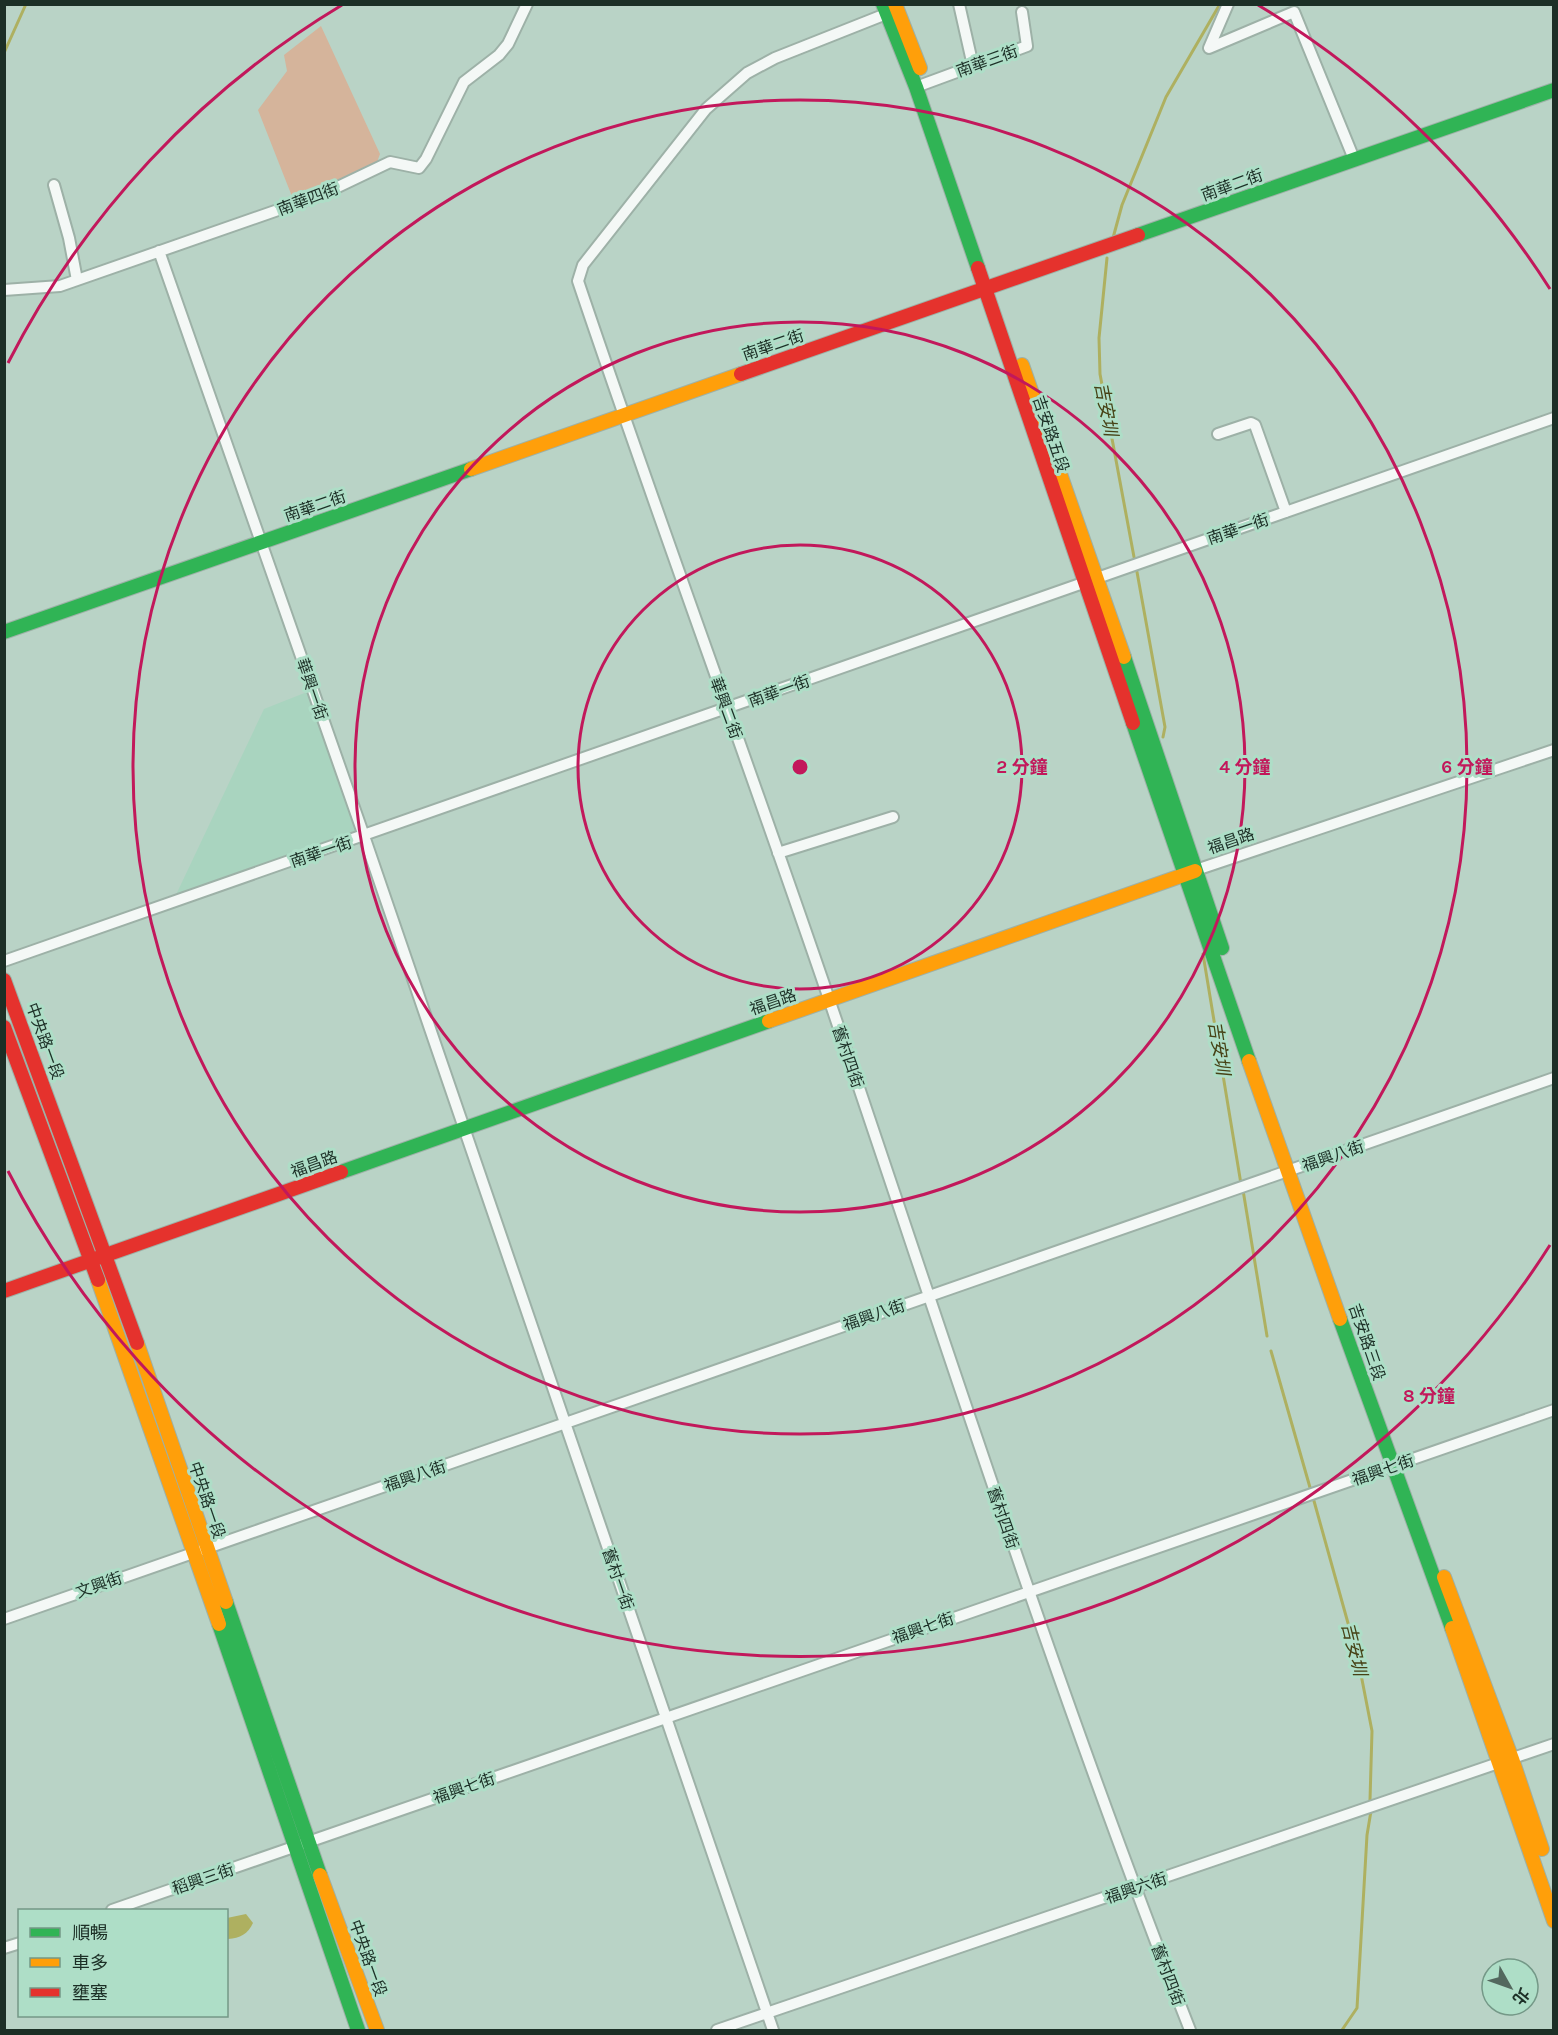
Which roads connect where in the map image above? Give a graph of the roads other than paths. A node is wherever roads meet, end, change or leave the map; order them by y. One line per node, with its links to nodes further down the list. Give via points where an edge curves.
1 (527, 4): 11 (street, 南華四街, via 508,44 465,82 419,168 390,162 321,195)
2 (959, 4): 6 (street)
3 (1228, 4): 9 (street, via 1209,48 1294,12)
4 (890, 8): 7 (street, 吉安路五段); 15 (street, 華興二街, via 747,73 706,109 583,265 578,281)
5 (1022, 12): 6 (street, 南華三街, via 1027,46)
6 (973, 66): 7 (street, 南華三街)
7 (921, 86): 13 (street, 吉安路五段)
8 (1554, 90): 9 (street, 南華二街)
9 (1354, 159): 13 (street, 南華二街)
10 (54, 185): 12 (street)
11 (159, 251): 12 (street, 南華四街); 19 (street, 華興一街)
12 (77, 280): 14 (street, 南華四街, via 60,286)
13 (990, 289): 15 (street, 南華二街); 20 (street, 吉安路五段); 21 (street, 吉安路五段)
14 (4, 290)
15 (623, 415): 19 (street, 南華二街); 23 (street, 華興二街)
16 (1554, 418): 18 (street, 南華一街)
17 (1218, 434): 18 (street, via 1255,425)
18 (1286, 512): 20 (street, 南華一街)
19 (259, 542): 22 (street, 南華二街); 26 (street, 華興一街)
20 (1097, 577): 21 (street, 南華一街); 28 (street, 吉安路五段)
21 (1084, 583): 23 (street, 南華一街); 28 (street, 吉安路五段)
22 (4, 632)
23 (727, 710): 26 (street, 南華一街); 27 (street, 華興二街)
24 (1554, 750): 28 (street, 福昌路)
25 (893, 817): 27 (street)
26 (364, 836): 29 (street, 南華一街); 34 (street, 華興一街)
27 (778, 853): 31 (street, 華興二街)
28 (1191, 873): 31 (street, 福昌路); 35 (street, 吉安路三段)
29 (4, 962)
30 (4, 980): 36 (street, 中央路一段)
31 (829, 1000): 34 (street, 福昌路); 39 (street, 舊村四街)
32 (4, 1027): 37 (street, 中央路一段)
33 (1554, 1078): 35 (street, 福興八街)
34 (464, 1127): 36 (street, 福昌路); 41 (street, 舊村一街)
35 (1290, 1170): 39 (street, 福興八街); 42 (street, 吉安路三段)
36 (108, 1257): 37 (street, 福昌路); 43 (street, 中央路一段)
37 (92, 1262): 38 (street, 福昌路); 43 (street, 中央路一段)
38 (4, 1291)
39 (928, 1296): 41 (street, 福興八街); 44 (street, 舊村四街)
40 (1554, 1410): 42 (street, 福興七街)
41 (563, 1423): 43 (street, 福興八街); 46 (street, 舊村一街)
42 (1397, 1465): 44 (street, 福興七街); 48 (street, 吉安路三段)
43 (200, 1551): 45 (street, 文興街); 49 (street, 中央路一段); 50 (street, 中央路一段)
44 (1028, 1592): 46 (street, 福興七街); 52 (street, 舊村四街)
45 (4, 1619)
46 (665, 1718): 49 (street, 福興七街); 55 (street, 舊村一街)
47 (1554, 1744): 48 (street, 福興六街)
48 (1506, 1760): 51 (street, 吉安路三段); 52 (street, 福興六街); 54 (street, 吉安路三段)
49 (308, 1842): 50 (street, 福興七街); 57 (street, 中央路一段)
50 (293, 1847): 53 (street, 稻興三街); 56 (street, 中央路一段)
51 (1554, 1886)
52 (1134, 1888): 55 (street, 福興六街); 60 (street, 舊村四街)
53 (118, 1909)
54 (1554, 1921)
55 (767, 2013): 58 (street, 福興六街); 59 (street, 舊村一街)
56 (358, 2031)
57 (377, 2031)
58 (717, 2031)
59 (773, 2031)
60 (1190, 2031)

